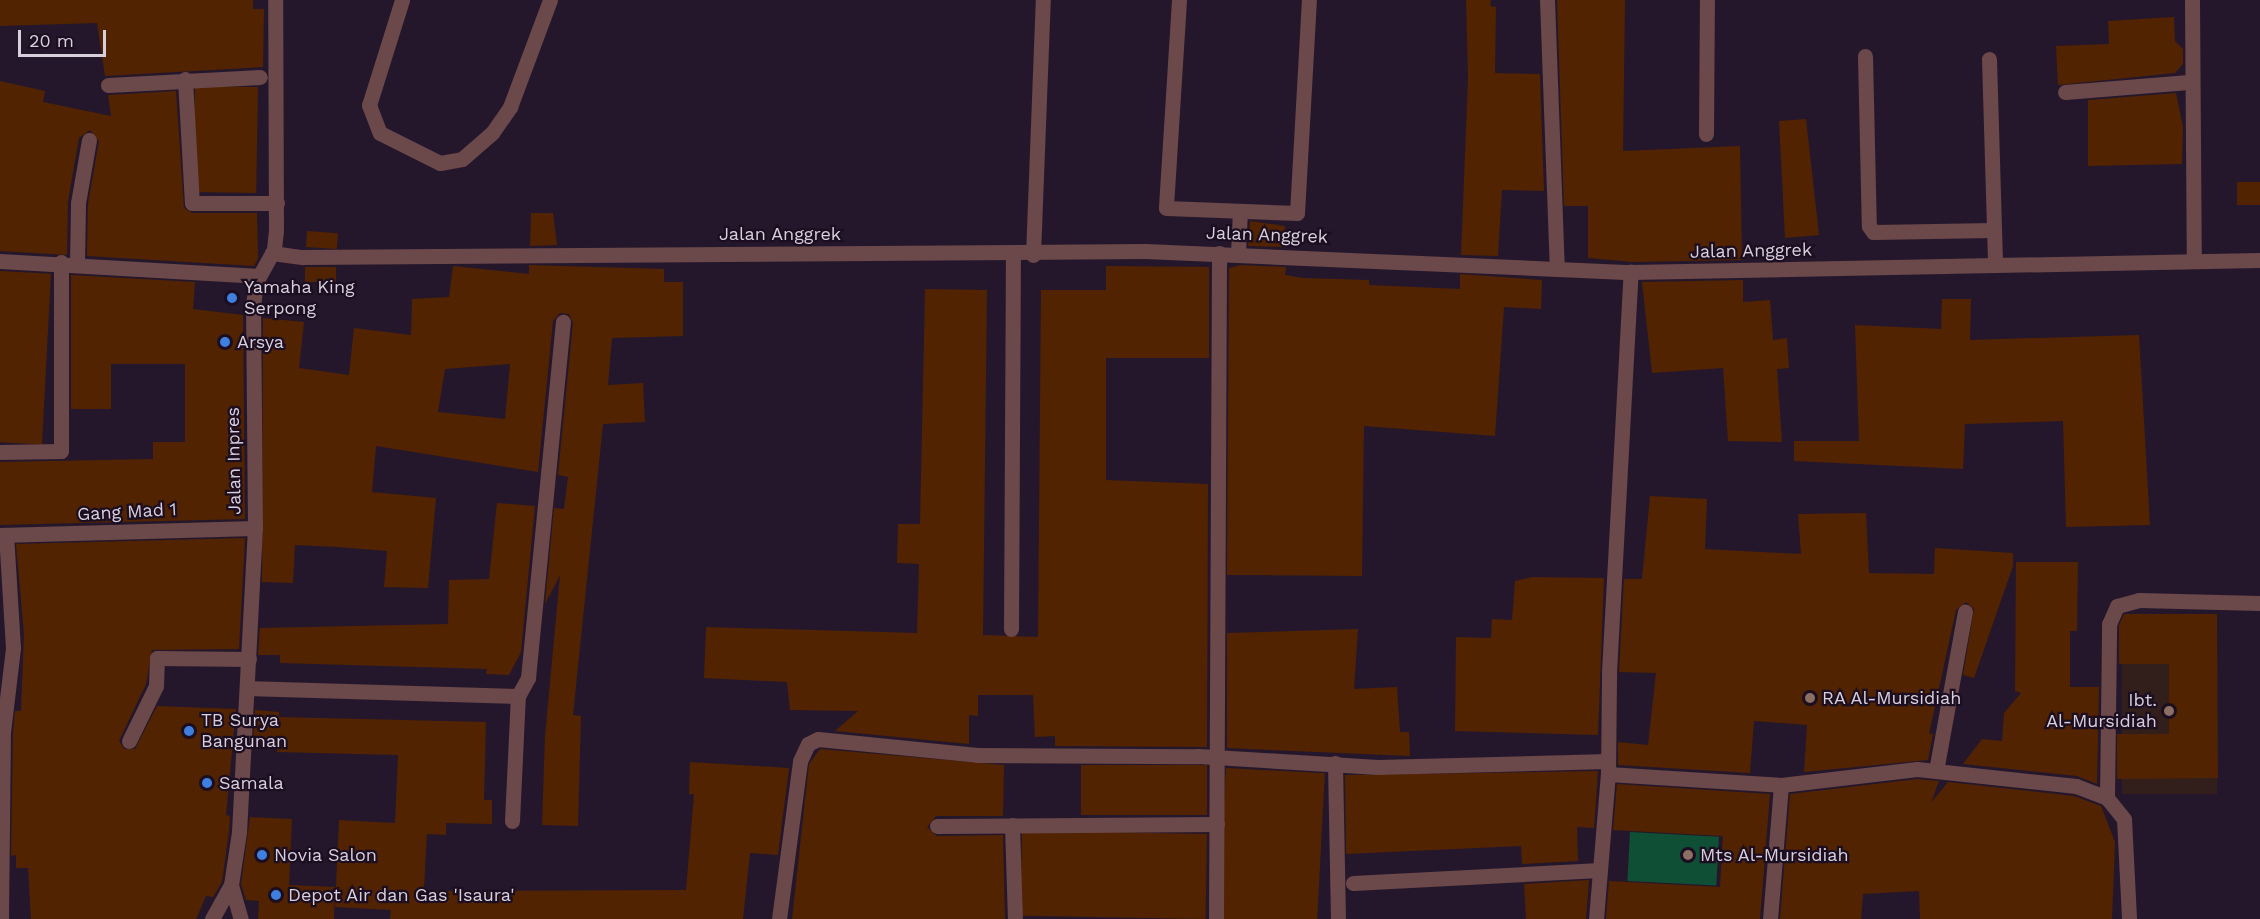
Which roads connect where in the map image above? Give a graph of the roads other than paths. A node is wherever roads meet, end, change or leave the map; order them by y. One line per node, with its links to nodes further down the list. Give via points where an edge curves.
1 (275, 0): 19 (street, Jalan Inpres)
2 (402, 0): 3 (street, via 369,105 380,133 440,163 462,159 492,133 510,107)
3 (550, 0)
4 (1043, 0): 26 (street)
5 (1179, 0): 20 (street, via 1166,208)
6 (1310, 0): 20 (street, via 1297,213)
7 (1547, 0): 33 (street)
8 (1707, 0): 17 (street)
9 (2192, 0): 14 (street)
10 (1865, 56): 21 (street, via 1869,226 1873,232)
11 (1989, 59): 21 (street)
12 (260, 77): 13 (street)
13 (185, 79): 15 (street); 19 (street, via 192,203)
14 (2189, 82): 16 (street); 29 (street)
15 (108, 85)
16 (2065, 92)
17 (1706, 134)
18 (89, 140): 31 (street, via 78,204)
19 (277, 203): 22 (street, Jalan Inpres)
20 (1240, 211): 24 (street)
21 (1994, 230): 32 (street)
22 (272, 253): 25 (street, Jalan Anggrek, via 303,257); 35 (street, Jalan Inpres)
23 (1219, 253): 24 (street, Jalan Anggrek); 26 (street, Jalan Anggrek); 47 (street)
24 (1238, 253): 33 (street, Jalan Anggrek)
25 (1013, 255): 26 (street, Jalan Anggrek); 42 (street)
26 (1033, 255)
27 (2260, 260): 29 (street, Jalan Anggrek)
28 (0, 261): 30 (street)
29 (2194, 261): 32 (street, Jalan Anggrek)
30 (61, 262): 31 (street); 37 (street, via 61,451)
31 (77, 263): 35 (street, via 128,272)
32 (1995, 265): 34 (street, Jalan Anggrek)
33 (1557, 267): 34 (street, Jalan Anggrek)
34 (1631, 272): 49 (street)
35 (258, 276): 38 (street, Jalan Inpres, via 252,343)
36 (563, 322): 45 (street, via 528,678)
37 (0, 452)
38 (255, 528): 39 (street, Gang Mad 1); 43 (street, Jalan Inpres)
39 (3, 535): 60 (street, via 13,648 3,732)
40 (2260, 603): 52 (street, via 2139,600 2117,606 2109,624)
41 (1965, 612): 50 (street)
42 (1011, 629)
43 (249, 659): 44 (street, Jalan Inpres); 46 (street, via 157,658 156,686)
44 (247, 688): 45 (street); 59 (street, Jalan Inpres)
45 (518, 696): 53 (street)
46 (129, 741)
47 (1217, 756): 48 (street); 54 (street); 63 (street, via 977,754 887,743 812,740 800,761)
48 (1335, 763): 49 (street, via 1378,767); 66 (street)
49 (1608, 768): 51 (street); 57 (street)
50 (1936, 771): 51 (street, via 1892,771 1845,781); 52 (street, via 2076,786)
51 (1780, 785): 68 (street)
52 (2107, 798): 69 (street, via 2124,819 2128,833)
53 (512, 821)
54 (1217, 824): 55 (street); 65 (street)
55 (1012, 825): 56 (street); 64 (street)
56 (937, 826)
57 (1600, 870): 58 (street); 67 (street)
58 (1353, 883)
59 (231, 885): 61 (street, Jalan Inpres); 62 (street)
60 (1, 919)
61 (212, 919)
62 (241, 919)
63 (779, 919)
64 (1015, 919)
65 (1216, 919)
66 (1338, 919)
67 (1596, 919)
68 (1770, 919)
69 (2129, 919)

